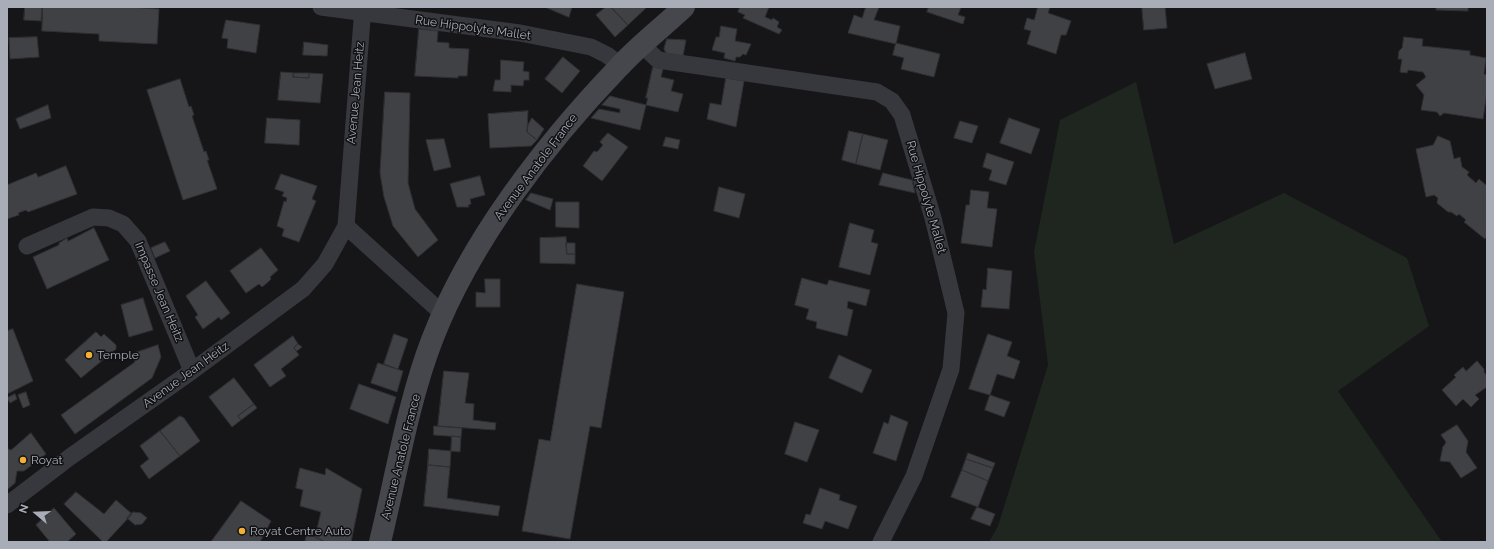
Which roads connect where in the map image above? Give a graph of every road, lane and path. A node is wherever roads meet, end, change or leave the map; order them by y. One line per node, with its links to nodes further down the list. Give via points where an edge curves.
1 (321, 7): 3 (street, Rue Hippolyte Mallet)
2 (684, 7): 4 (main road, Avenue Anatole France)
3 (363, 10): 5 (street, Rue Hippolyte Mallet, via 592,47); 6 (street, Avenue Jean Heitz)
4 (642, 45): 5 (main road, Avenue Anatole France); 12 (street, Rue Hippolyte Mallet, via 658,60 877,92 892,101 902,114 933,218 956,313 951,369 914,476)
5 (620, 65): 8 (main road, Avenue Anatole France, via 547,149 508,201 470,261)
6 (346, 226): 8 (street); 9 (street, Avenue Jean Heitz, via 325,264 303,289)
7 (27, 246): 9 (street, Impasse Jean Heitz, via 92,217 109,218 123,224 138,241)
8 (443, 314): 11 (main road, Avenue Anatole France, via 431,341 413,403)
9 (192, 371): 10 (street, Avenue Jean Heitz)
10 (7, 505)
11 (380, 542)
12 (881, 542)

